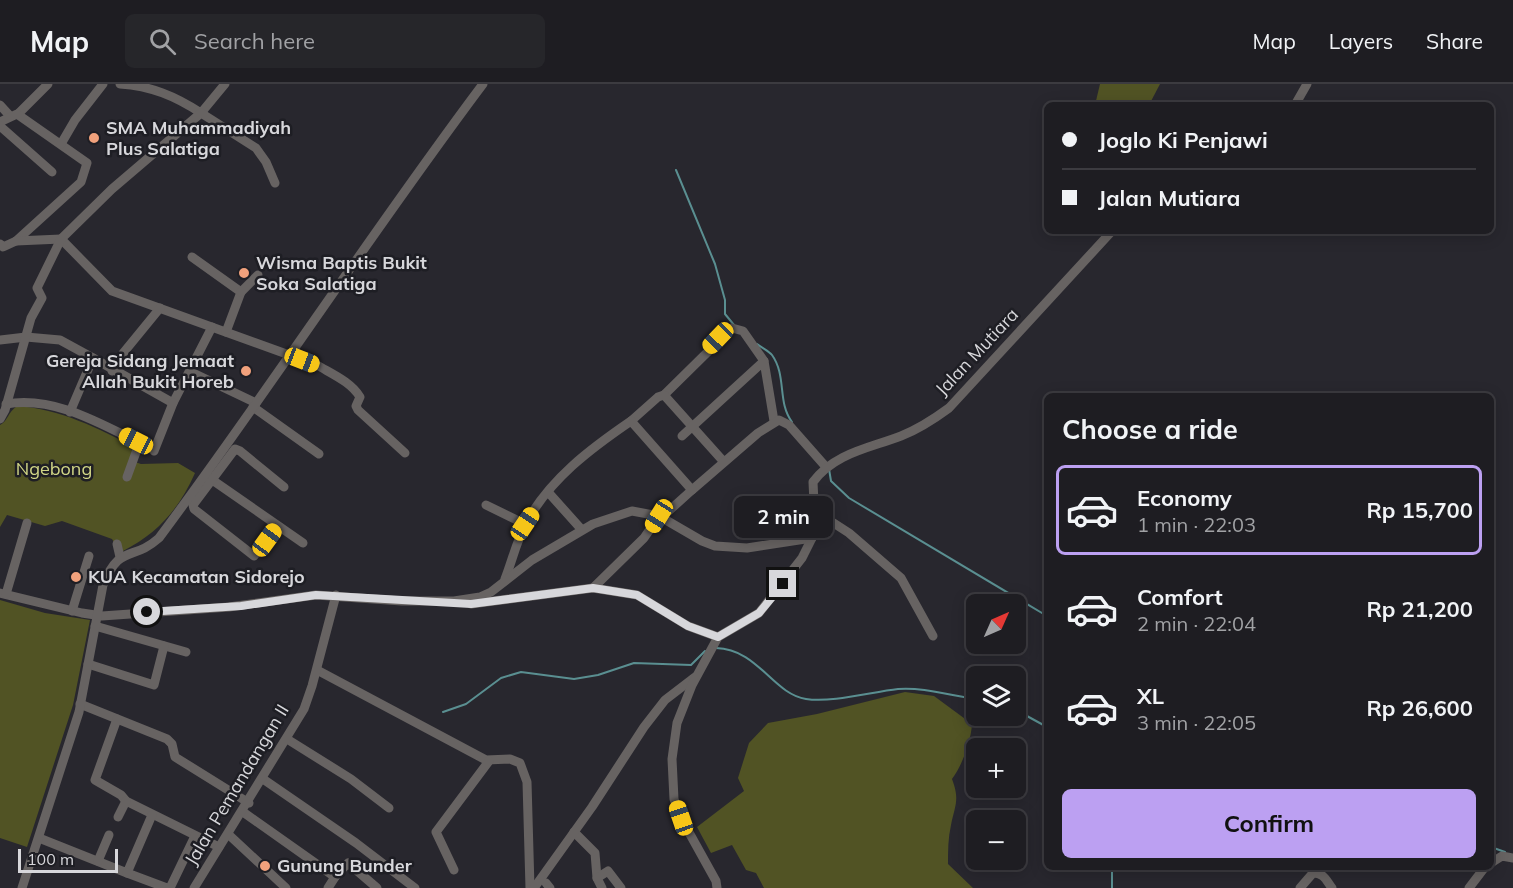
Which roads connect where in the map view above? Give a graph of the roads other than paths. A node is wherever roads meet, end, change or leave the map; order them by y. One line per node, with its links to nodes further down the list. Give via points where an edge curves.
1 (48, 84): 10 (street)
2 (120, 84): 9 (street, via 153,88)
3 (225, 84): 9 (street)
4 (1306, 84): 7 (street)
5 (100, 85): 12 (street)
6 (479, 86): 27 (street)
7 (1297, 102)
8 (0, 105): 10 (street)
9 (201, 113): 14 (street, via 256,148); 16 (street, via 112,189)
10 (14, 115): 11 (street); 12 (street)
11 (0, 124): 13 (street)
12 (61, 144): 17 (street, via 87,160 82,178)
13 (52, 172)
14 (275, 183)
15 (1109, 234): 46 (street, Jalan Mutiara, via 949,408 927,424)
16 (61, 240): 17 (street); 22 (street, via 109,288); 25 (street, via 37,288 42,298)
17 (16, 241): 18 (street)
18 (1, 247)
19 (192, 256): 21 (street)
20 (258, 275): 21 (street)
21 (241, 292): 24 (street)
22 (160, 308): 23 (street); 30 (street)
23 (212, 327): 24 (street); 31 (street)
24 (226, 332): 27 (street)
25 (26, 337): 26 (street); 28 (street, via 60,340); 34 (street)
26 (0, 340)
27 (288, 355): 35 (street); 43 (street, via 343,380 360,395 358,410)
28 (93, 358): 30 (street); 36 (street)
29 (764, 361): 32 (street, via 740,328 732,328); 39 (street); 40 (street)
30 (112, 371): 33 (street)
31 (191, 372): 33 (street); 35 (street)
32 (664, 395): 38 (street); 40 (street)
33 (173, 403): 42 (street)
34 (6, 404): 36 (street, via 30,401); 37 (street)
35 (254, 405): 44 (street); 48 (street)
36 (70, 412): 47 (street, via 138,443)
37 (0, 419)
38 (631, 421): 50 (street); 51 (street, via 575,461)
39 (774, 422): 45 (street); 46 (street, via 789,425)
40 (692, 427): 41 (street); 45 (street)
41 (682, 436)
42 (154, 451)
43 (405, 453)
44 (319, 454)
45 (724, 462): 50 (street)
46 (827, 467): 53 (street, via 813,483)
47 (127, 477)
48 (209, 478): 49 (street, via 237,450); 57 (street); 57 (street, via 193,507 252,555 257,554); 63 (street, via 159,538)
49 (284, 487)
50 (692, 490): 54 (street)
51 (548, 492): 56 (street); 58 (street)
52 (486, 505): 56 (street)
53 (815, 511): 59 (street); 72 (street, via 849,533 902,578)
54 (661, 517): 58 (street, via 632,511); 59 (street, via 715,546 747,548); 65 (street)
55 (27, 523): 66 (street)
56 (525, 524): 64 (street)
57 (277, 526): 60 (street)
58 (582, 530): 64 (street)
59 (812, 538): 73 (street, via 802,558 759,613)
60 (303, 543)
61 (117, 544): 63 (street)
62 (89, 556): 69 (street)
63 (120, 557): 70 (street, via 102,585)
64 (504, 581): 68 (street, via 487,594)
65 (593, 588): 68 (street, via 471,604); 73 (street, via 637,595 688,626)
66 (3, 594): 69 (street)
67 (336, 595): 68 (street); 70 (street, via 309,595 229,607); 77 (street, Jalan Pemandangan II)
68 (449, 601)
69 (72, 611): 70 (street)
70 (97, 615): 71 (street)
71 (95, 626): 74 (street); 76 (street)
72 (933, 636)
73 (718, 637): 78 (street)
74 (164, 646): 75 (street); 76 (street, via 154,685)
75 (186, 652)
76 (88, 664): 79 (street)
77 (317, 670): 81 (street, Jalan Pemandangan II, via 304,709); 82 (street)
78 (697, 676): 90 (street, via 665,700); 114 (street, via 677,723 672,778 681,818)
79 (80, 704): 80 (street); 94 (street)
80 (117, 719): 84 (street, via 95,779); 85 (street, via 167,739 175,757)
81 (287, 739): 83 (street, Jalan Pemandangan II); 86 (street, via 351,779)
82 (489, 761): 99 (street, via 436,832); 111 (street, via 514,759 527,777)
83 (263, 779): 85 (street, Jalan Pemandangan II); 110 (street)
84 (126, 801): 88 (street); 89 (street)
85 (249, 803): 87 (street, Jalan Pemandangan II)
86 (388, 808)
87 (243, 812): 91 (street, Jalan Pemandangan II); 102 (street)
88 (152, 815): 93 (street); 101 (street)
89 (118, 817)
90 (574, 832): 103 (street, via 595,853); 111 (street)
91 (228, 834): 95 (street, Jalan Pemandangan II); 107 (street)
92 (109, 835): 97 (street)
93 (195, 836): 95 (street); 105 (street)
94 (39, 838): 97 (street); 104 (street)
95 (219, 848): 106 (street, Jalan Pemandangan II)
96 (1513, 858): 98 (street, via 1502,856)
97 (98, 861): 101 (street)
98 (1494, 861)
99 (454, 870)
100 (1483, 870): 117 (street)
101 (127, 873): 105 (street)
102 (335, 877): 108 (street); 109 (street, via 348,864)
103 (597, 878): 112 (street); 113 (street, via 609,871)
104 (22, 888)
105 (168, 888)
106 (194, 888)
107 (286, 888)
108 (328, 888)
109 (377, 888)
110 (415, 888)
111 (532, 888)
112 (602, 888)
113 (621, 888)
114 (717, 888)
115 (1300, 888): 116 (street, via 1313,873 1326,878)
116 (1332, 888)
117 (1468, 888)

